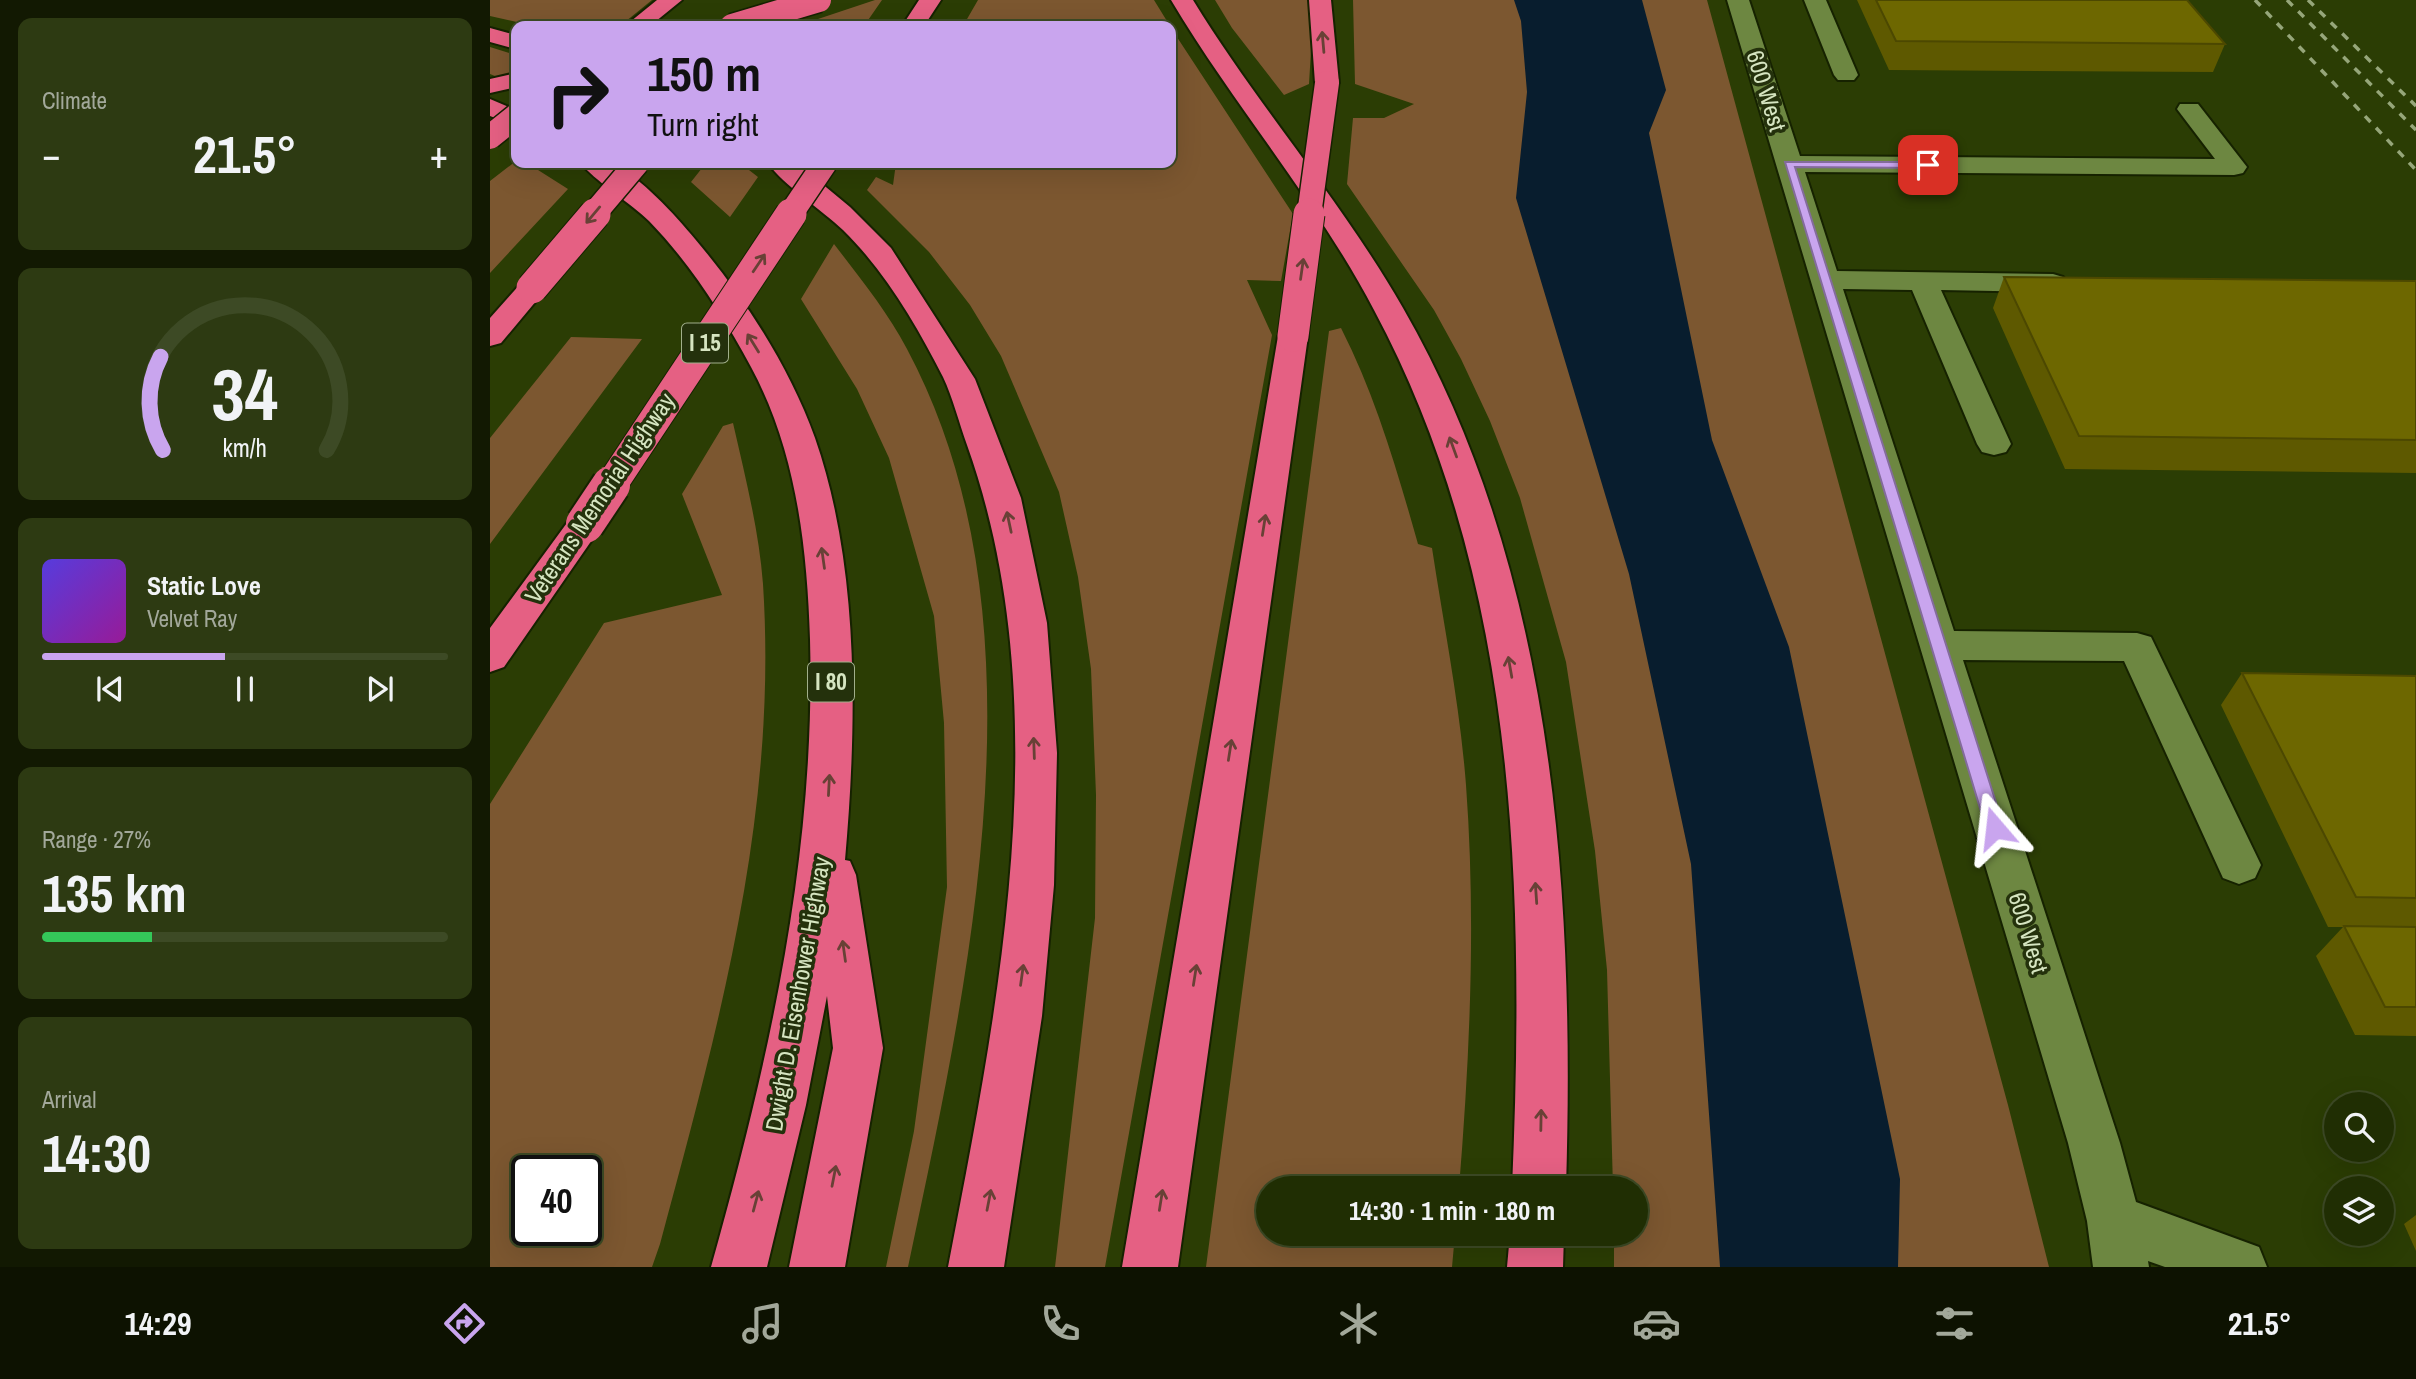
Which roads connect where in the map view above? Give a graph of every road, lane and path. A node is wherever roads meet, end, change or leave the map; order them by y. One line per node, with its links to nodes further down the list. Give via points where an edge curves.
1 (671, 0): 9 (highway)
2 (819, 0): 10 (highway, bridge)
3 (930, 0): 12 (highway)
4 (1182, 0): 37 (highway, one-way to 4, via 1542,1022 1532,830 1499,605 1471,499 1429,390 1390,309)
5 (1320, 0): 43 (highway, one-way to 5, bridge, via 1293,336 1327,83)
6 (1738, 0): 23 (street, 600 West)
7 (1815, 0): 15 (street)
8 (770, 4): 11 (highway, bridge)
9 (643, 21)
10 (749, 21)
11 (755, 21)
12 (916, 21)
13 (490, 35): 14 (highway)
14 (511, 41)
15 (1846, 75)
16 (511, 81): 17 (highway)
17 (490, 86)
18 (490, 106): 20 (highway)
19 (2189, 109): 23 (street, via 2234,167)
20 (511, 115)
21 (511, 121): 22 (highway, bridge)
22 (490, 137)
23 (1788, 164): 28 (street, 600 West)
24 (601, 168): 35 (highway, Dwight D. Eisenhower Highway / I 80, one-way to 24, via 832,708 826,579 808,475 793,428 766,367 696,253 645,202)
25 (633, 168): 31 (highway, one-way to 31, bridge)
26 (786, 168): 42 (highway, one-way to 26, via 1021,981 1033,851 1033,697 1018,567 986,439 939,338 866,237)
27 (822, 168): 34 (highway, Veterans Memorial Highway / I 15, one-way to 27, bridge)
28 (1824, 280): 29 (street); 33 (street, 600 West)
29 (1923, 282): 30 (street); 32 (street)
30 (2076, 283)
31 (490, 337)
32 (1994, 444)
33 (1937, 645): 36 (street, via 2137,647); 38 (street, 600 West, via 2094,1143)
34 (490, 657)
35 (827, 823): 40 (highway, Dwight D. Eisenhower Highway / I 80, one-way to 35, via 809,963); 41 (highway, one-way to 35, via 858,1048)
36 (2239, 864)
37 (1539, 1176)
38 (2117, 1244): 45 (street)
39 (1536, 1246): 44 (highway)
40 (739, 1267)
41 (817, 1267)
42 (976, 1267)
43 (1150, 1267)
44 (1535, 1267)
45 (2239, 1267)

